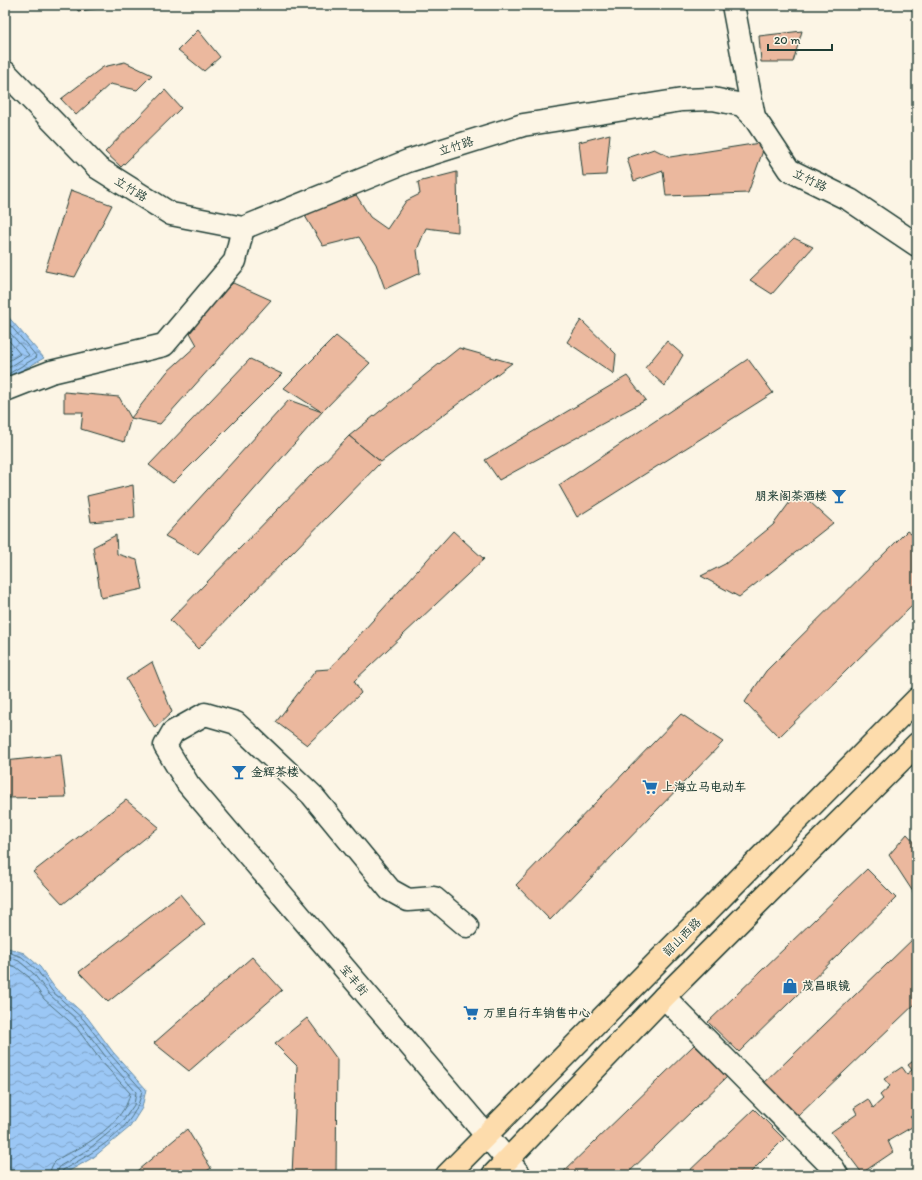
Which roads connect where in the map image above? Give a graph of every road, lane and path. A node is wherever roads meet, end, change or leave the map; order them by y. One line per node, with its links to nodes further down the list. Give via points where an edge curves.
1 (733, 5): 3 (street)
2 (5, 72): 4 (street, 立竹路, via 98,168 171,214)
3 (754, 117): 4 (street, 立竹路, via 742,105 713,99 682,100 523,125 408,161); 5 (street, 立竹路, via 789,170 850,200)
4 (243, 228): 6 (street, via 235,261 164,344 51,372)
5 (917, 245)
6 (5, 390)
7 (917, 699): 11 (main road, 韶山西路)
8 (917, 744): 10 (main road)
9 (467, 926): 11 (street, 宝丰街, via 434,898 408,900 390,890 312,795 236,723 205,714 173,732 165,746 188,784)
10 (664, 997): 12 (main road); 15 (street, via 833,1168)
11 (486, 1136): 12 (street, 宝丰街); 13 (main road, 韶山西路)
12 (514, 1168): 14 (main road)
13 (447, 1175)
14 (493, 1175)
15 (837, 1175)

